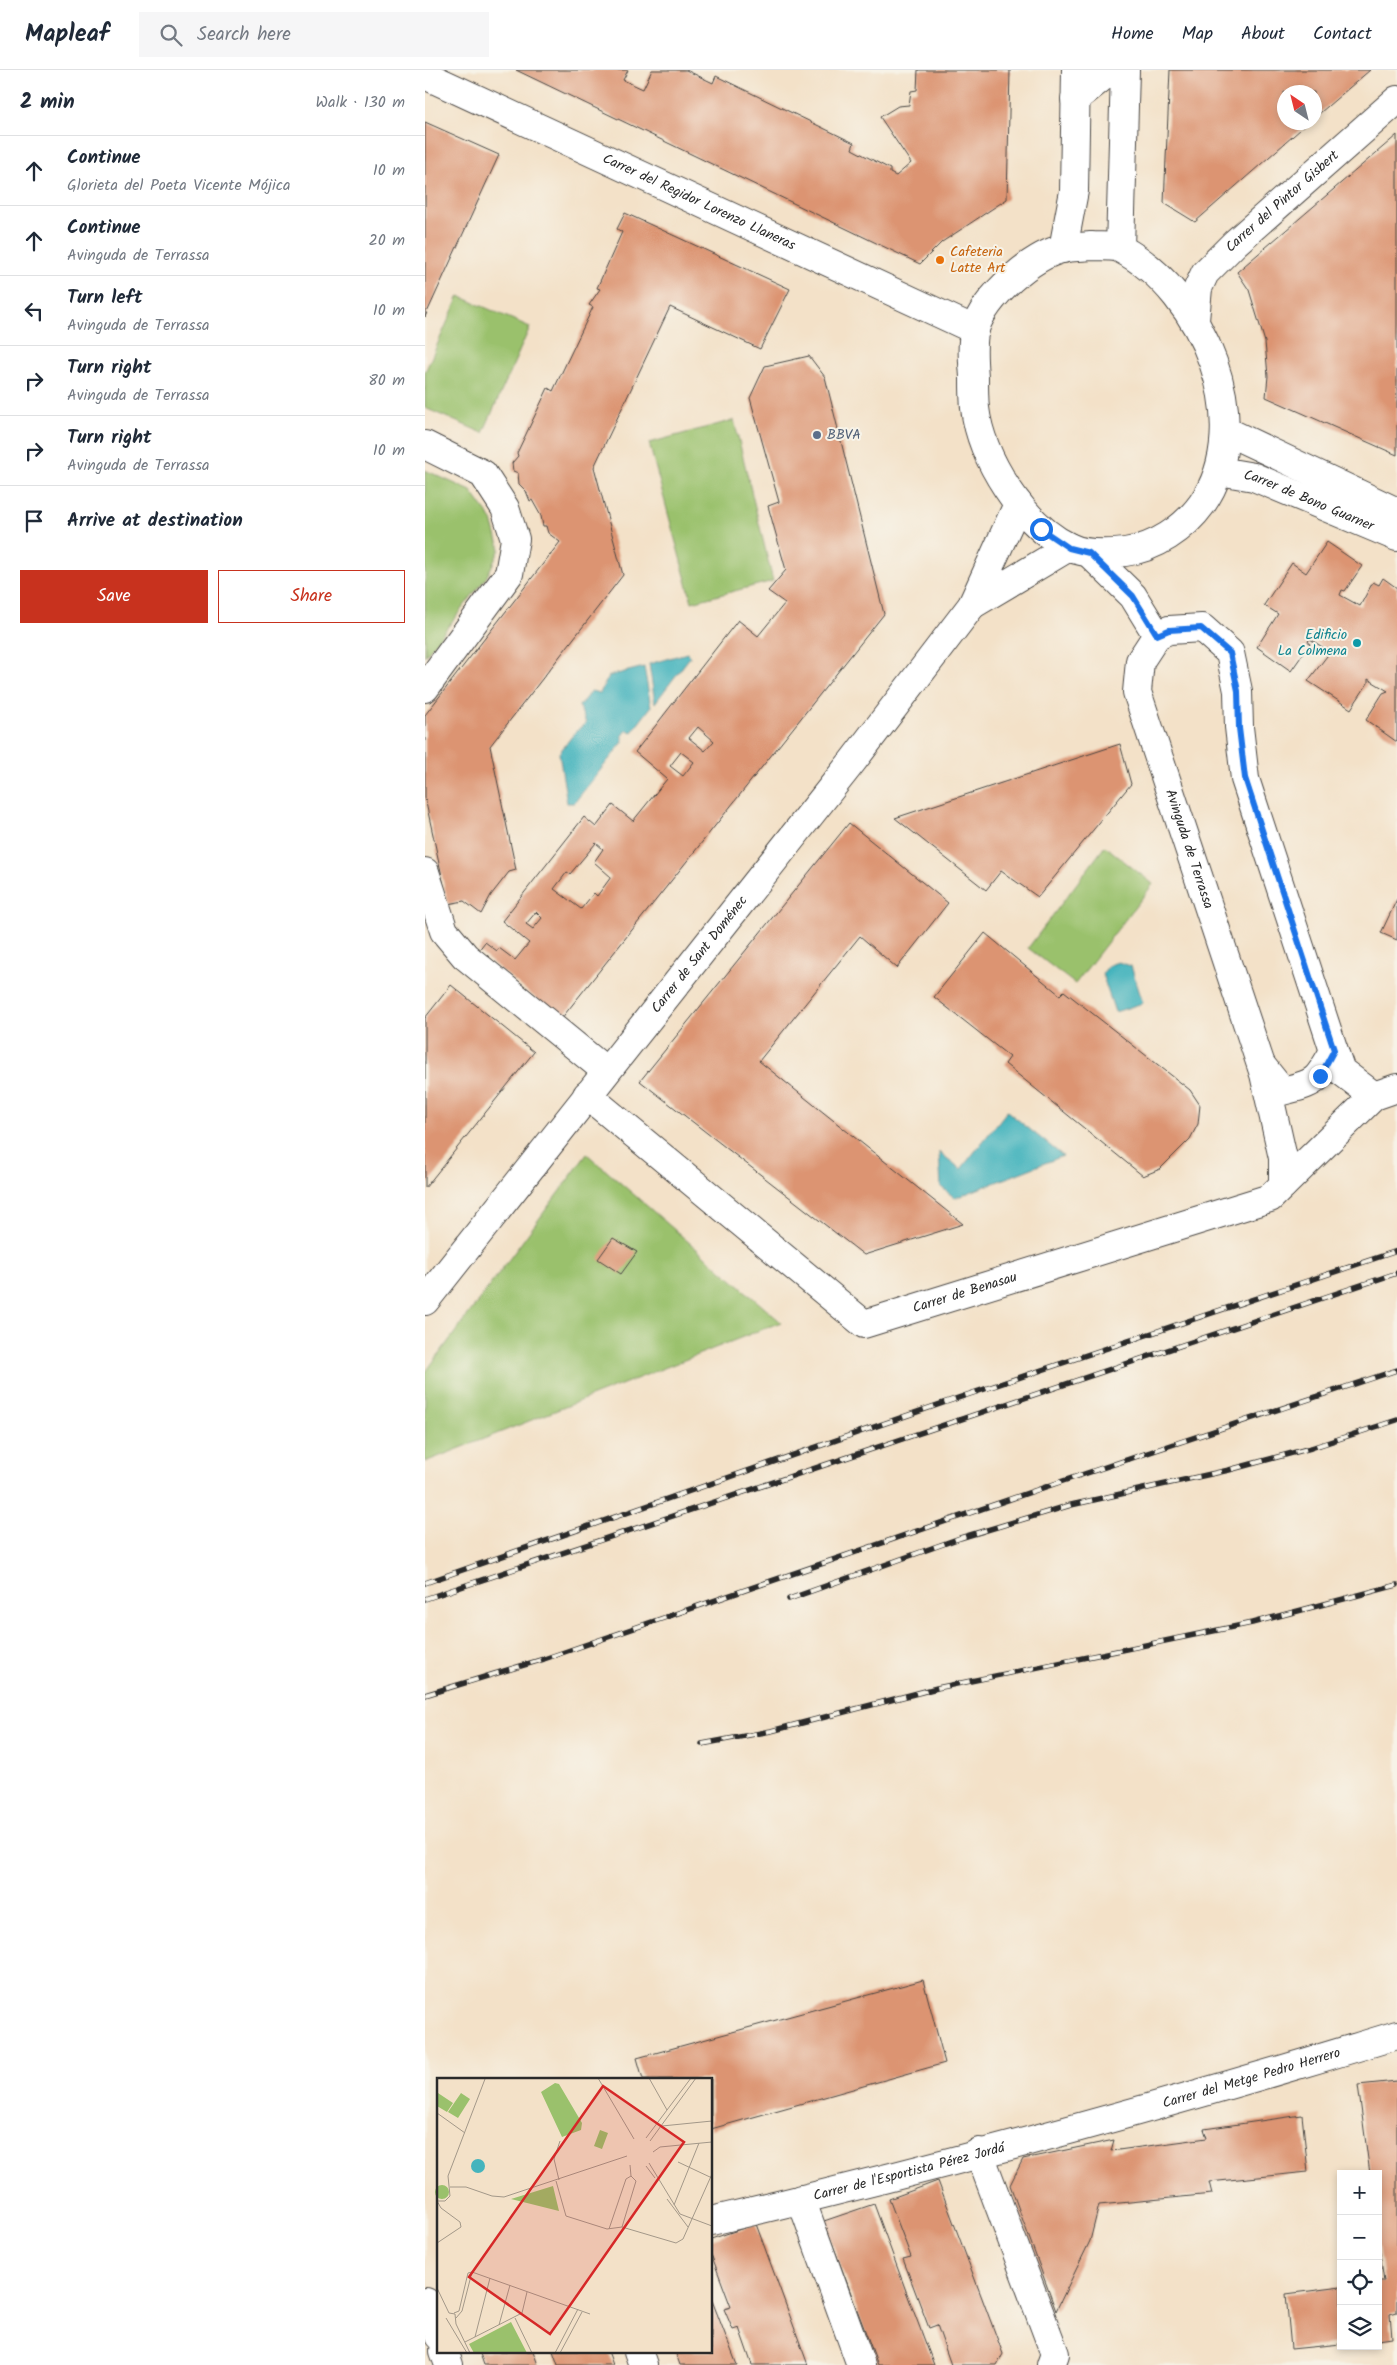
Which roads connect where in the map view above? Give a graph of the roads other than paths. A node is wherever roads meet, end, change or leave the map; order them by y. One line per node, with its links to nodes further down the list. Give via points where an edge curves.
1 (1076, 70): 5 (street)
2 (1111, 70): 5 (street)
3 (1125, 70): 8 (street)
4 (425, 75): 10 (street, Carrer del Regidor Lorenzo Llaneras)
5 (1075, 99): 7 (street, via 1074,191)
6 (1397, 100): 9 (street, Carrer del Pintor Gisbert, via 1205,273 1198,288)
7 (1063, 248): 8 (street); 10 (street, via 1011,280 987,306)
8 (1120, 248): 9 (street, via 1157,276)
9 (1195, 320): 11 (street, via 1222,397)
10 (975, 330): 14 (street, via 975,410 986,446)
11 (1226, 431): 13 (street); 15 (street, Carrer de Bono Guarner)
12 (425, 445): 20 (street, via 483,474 505,508 515,539 509,574)
13 (1219, 471): 16 (street, Carrer de Bono Guarner, via 1254,477); 17 (street, via 1201,505 1168,537 1144,550)
14 (1018, 504): 17 (street, via 1041,529); 18 (street, Carrer de Sant Doménec)
15 (1397, 512)
16 (1397, 537)
17 (1079, 550): 18 (street, Carrer de Sant Doménec); 19 (street, via 1133,596)
18 (972, 605): 24 (street, Carrer de Sant Doménec, via 852,762)
19 (1157, 635): 22 (street, via 1169,630 1201,628 1230,653 1238,691 1245,778); 23 (street, Avinguda de Terrassa, via 1140,661 1137,692)
20 (425, 688)
21 (425, 872): 24 (street, via 444,931 465,956)
22 (1334, 1050): 23 (street, Avinguda de Terrassa, via 1320,1076 1307,1085 1282,1091); 25 (street, via 1341,1071)
23 (1261, 1065): 27 (street, Avinguda de Terrassa, via 1283,1158)
24 (606, 1071): 26 (street, Carrer de Sant Doménec)
25 (1386, 1092): 27 (street, Carrer de Benasau)
26 (587, 1095): 27 (street, Carrer de Benasau, via 864,1324 1270,1198); 28 (street, Carrer de Sant Doménec)
27 (1283, 1185)
28 (425, 1301)
29 (1397, 2035): 30 (street, Carrer del Metge Pedro Herrero, via 1255,2078)
30 (1105, 2118): 31 (street, Carrer de l'Esportista Pérez Jordá)
31 (979, 2152): 32 (street, Carrer de l'Esportista Pérez Jordá); 38 (street)
32 (801, 2200): 33 (street, Carrer de l'Esportista Pérez Jordá); 41 (street)
33 (713, 2221)
34 (430, 2301): 35 (street)
35 (437, 2328)
36 (444, 2352): 39 (street)
37 (638, 2352): 40 (street)
38 (1053, 2360)
39 (449, 2365)
40 (643, 2365)
41 (861, 2365)

